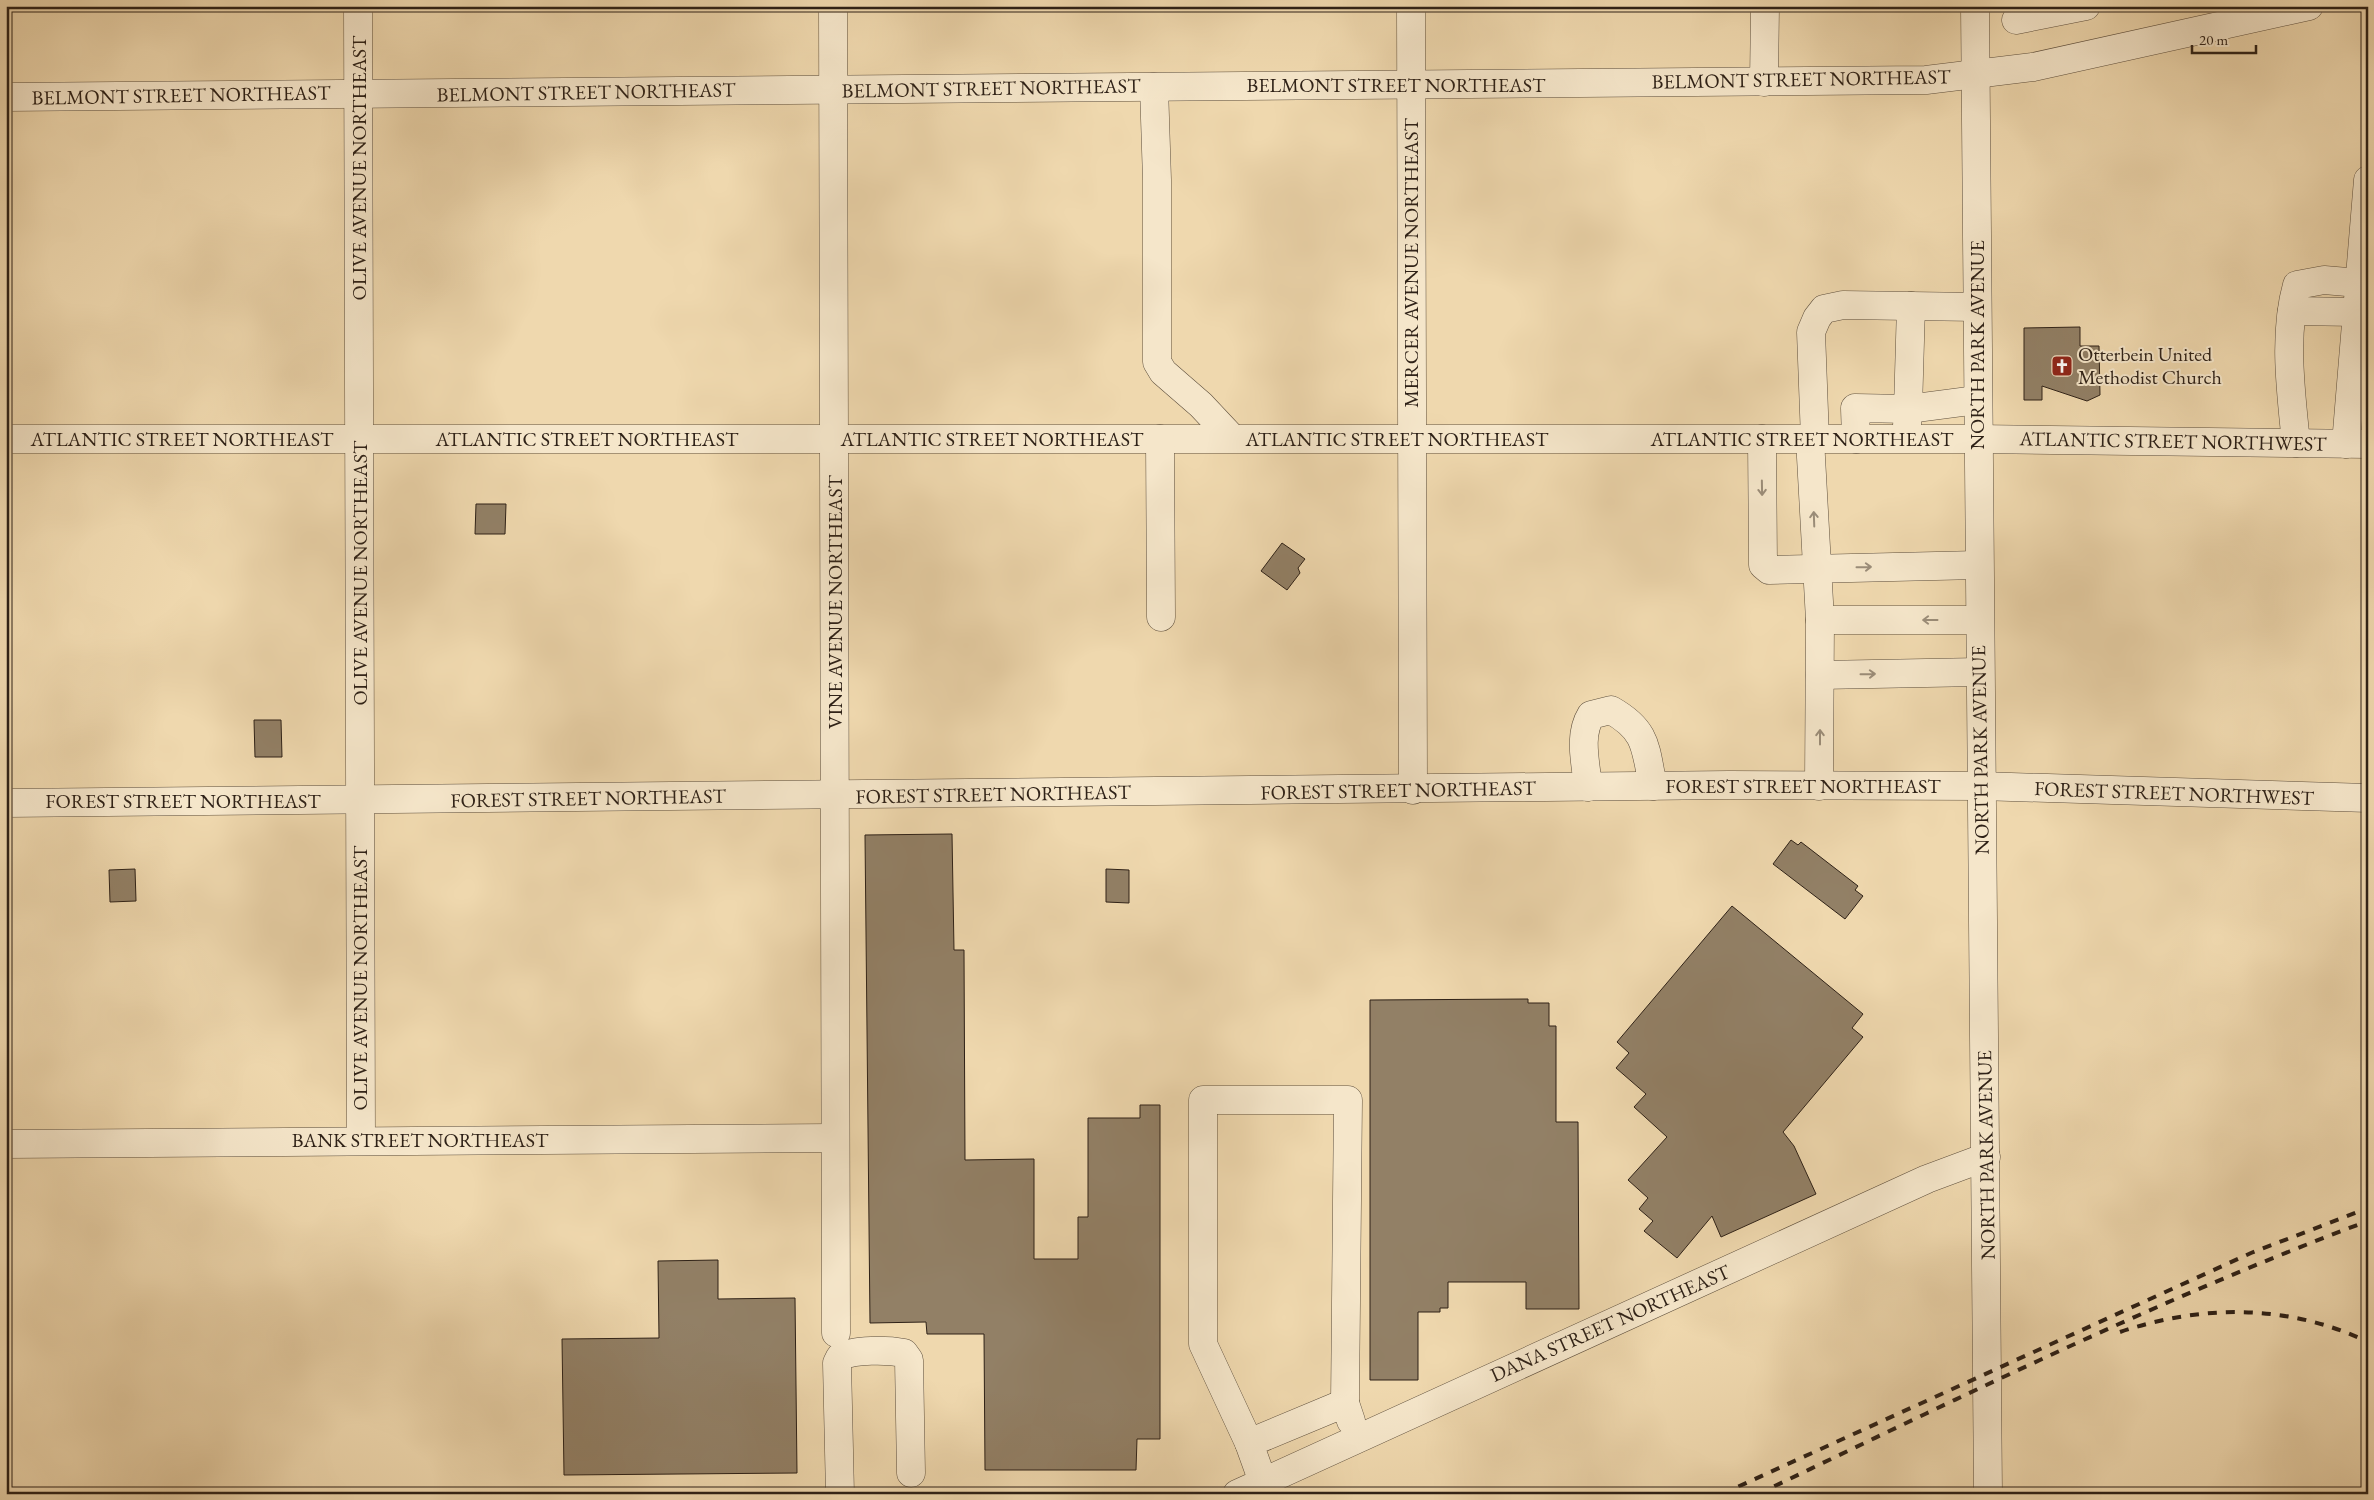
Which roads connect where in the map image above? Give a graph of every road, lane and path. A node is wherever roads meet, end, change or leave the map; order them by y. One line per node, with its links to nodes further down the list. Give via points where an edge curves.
1 (358, 6): 14 (street, OLIVE AVENUE NORTHEAST)
2 (833, 6): 13 (street, VINE AVENUE NORTHEAST)
3 (1411, 6): 11 (street, MERCER AVENUE NORTHEAST)
4 (1765, 6): 10 (street)
5 (2086, 6): 8 (street)
6 (2309, 6): 9 (street, BELMONT STREET NORTHEAST, via 2033,68)
7 (1975, 13): 8 (street); 9 (street, NORTH PARK AVENUE)
8 (2016, 13)
9 (1975, 74): 10 (street, BELMONT STREET NORTHEAST, via 1926,80); 19 (street, NORTH PARK AVENUE)
10 (1764, 82): 11 (street, BELMONT STREET NORTHEAST)
11 (1411, 85): 12 (street, BELMONT STREET NORTHEAST); 34 (street, MERCER AVENUE NORTHEAST)
12 (1154, 87): 13 (street, BELMONT STREET NORTHEAST); 24 (street, via 1157,362 1163,372)
13 (833, 90): 14 (street, BELMONT STREET NORTHEAST); 27 (street, VINE AVENUE NORTHEAST)
14 (358, 94): 15 (street, BELMONT STREET NORTHEAST); 26 (street, OLIVE AVENUE NORTHEAST)
15 (6, 97)
16 (2368, 180): 17 (street)
17 (2360, 283): 20 (street, via 2324,280 2297,285); 21 (street)
18 (1911, 306): 19 (street); 23 (street); 30 (street, via 1842,305 1824,309 1816,318 1810,350)
19 (1976, 307): 22 (street, NORTH PARK AVENUE)
20 (2292, 311): 21 (street); 35 (street, via 2290,373)
21 (2357, 312): 36 (street)
22 (1977, 400): 23 (street); 33 (street, NORTH PARK AVENUE)
23 (1908, 408): 31 (street, via 1855,408); 32 (street)
24 (1232, 438): 28 (street, ATLANTIC STREET NORTHEAST); 34 (street, ATLANTIC STREET NORTHEAST)
25 (6, 439): 26 (street, ATLANTIC STREET NORTHEAST)
26 (359, 439): 27 (street, ATLANTIC STREET NORTHEAST); 51 (street, OLIVE AVENUE NORTHEAST)
27 (835, 439): 28 (street, ATLANTIC STREET NORTHEAST); 49 (street, VINE AVENUE NORTHEAST)
28 (1160, 439): 39 (street)
29 (1762, 439): 30 (street, ATLANTIC STREET NORTHEAST); 34 (street, ATLANTIC STREET NORTHEAST); 38 (street, one-way to 38, via 1763,565 1769,570)
30 (1812, 439): 31 (street, ATLANTIC STREET NORTHEAST); 38 (street, one-way to 30)
31 (1856, 439): 32 (street, ATLANTIC STREET NORTHEAST)
32 (1907, 439): 33 (street, ATLANTIC STREET NORTHEAST)
33 (1977, 439): 35 (street, ATLANTIC STREET NORTHWEST); 37 (street, NORTH PARK AVENUE)
34 (1411, 440): 48 (street, MERCER AVENUE NORTHEAST)
35 (2296, 443): 36 (street, ATLANTIC STREET NORTHWEST)
36 (2357, 444)
37 (1978, 565): 38 (street, one-way to 37); 41 (street, NORTH PARK AVENUE)
38 (1816, 568): 40 (street)
39 (1161, 617)
40 (1820, 620): 41 (street, one-way to 40); 43 (street)
41 (1979, 620): 42 (street, NORTH PARK AVENUE)
42 (1979, 672): 43 (street, one-way to 42); 46 (street, NORTH PARK AVENUE)
43 (1820, 675): 45 (street, one-way to 43)
44 (1653, 786): 45 (street, FOREST STREET NORTHEAST); 47 (street, FOREST STREET NORTHEAST); 47 (street, via 1644,740 1630,720 1611,710 1591,715 1585,725)
45 (1820, 786): 46 (street, FOREST STREET NORTHEAST)
46 (1980, 786): 50 (street, FOREST STREET NORTHWEST); 56 (street, NORTH PARK AVENUE)
47 (1588, 787): 48 (street, FOREST STREET NORTHEAST)
48 (1413, 790): 49 (street, FOREST STREET NORTHEAST)
49 (835, 796): 51 (street, FOREST STREET NORTHEAST); 53 (street, VINE AVENUE NORTHEAST)
50 (2368, 798)
51 (360, 800): 52 (street, FOREST STREET NORTHEAST); 54 (street, OLIVE AVENUE NORTHEAST)
52 (6, 803)
53 (834, 1138): 54 (street, BANK STREET NORTHEAST); 57 (street, VINE AVENUE NORTHEAST)
54 (360, 1140): 55 (street, BANK STREET NORTHEAST)
55 (6, 1144)
56 (1986, 1157): 59 (street, DANA STREET NORTHEAST, via 1927,1179); 65 (street, NORTH PARK AVENUE)
57 (836, 1333)
58 (1345, 1403): 59 (street); 60 (street); 60 (street, via 1348,1100 1203,1100 1203,1344)
59 (1357, 1439): 62 (street, DANA STREET NORTHEAST)
60 (1249, 1443): 62 (street)
61 (911, 1473): 63 (street, via 909,1360 904,1353 895,1351 847,1353 840,1357 838,1363)
62 (1263, 1482): 64 (street, DANA STREET NORTHEAST)
63 (840, 1494)
64 (1237, 1494)
65 (1988, 1494)

